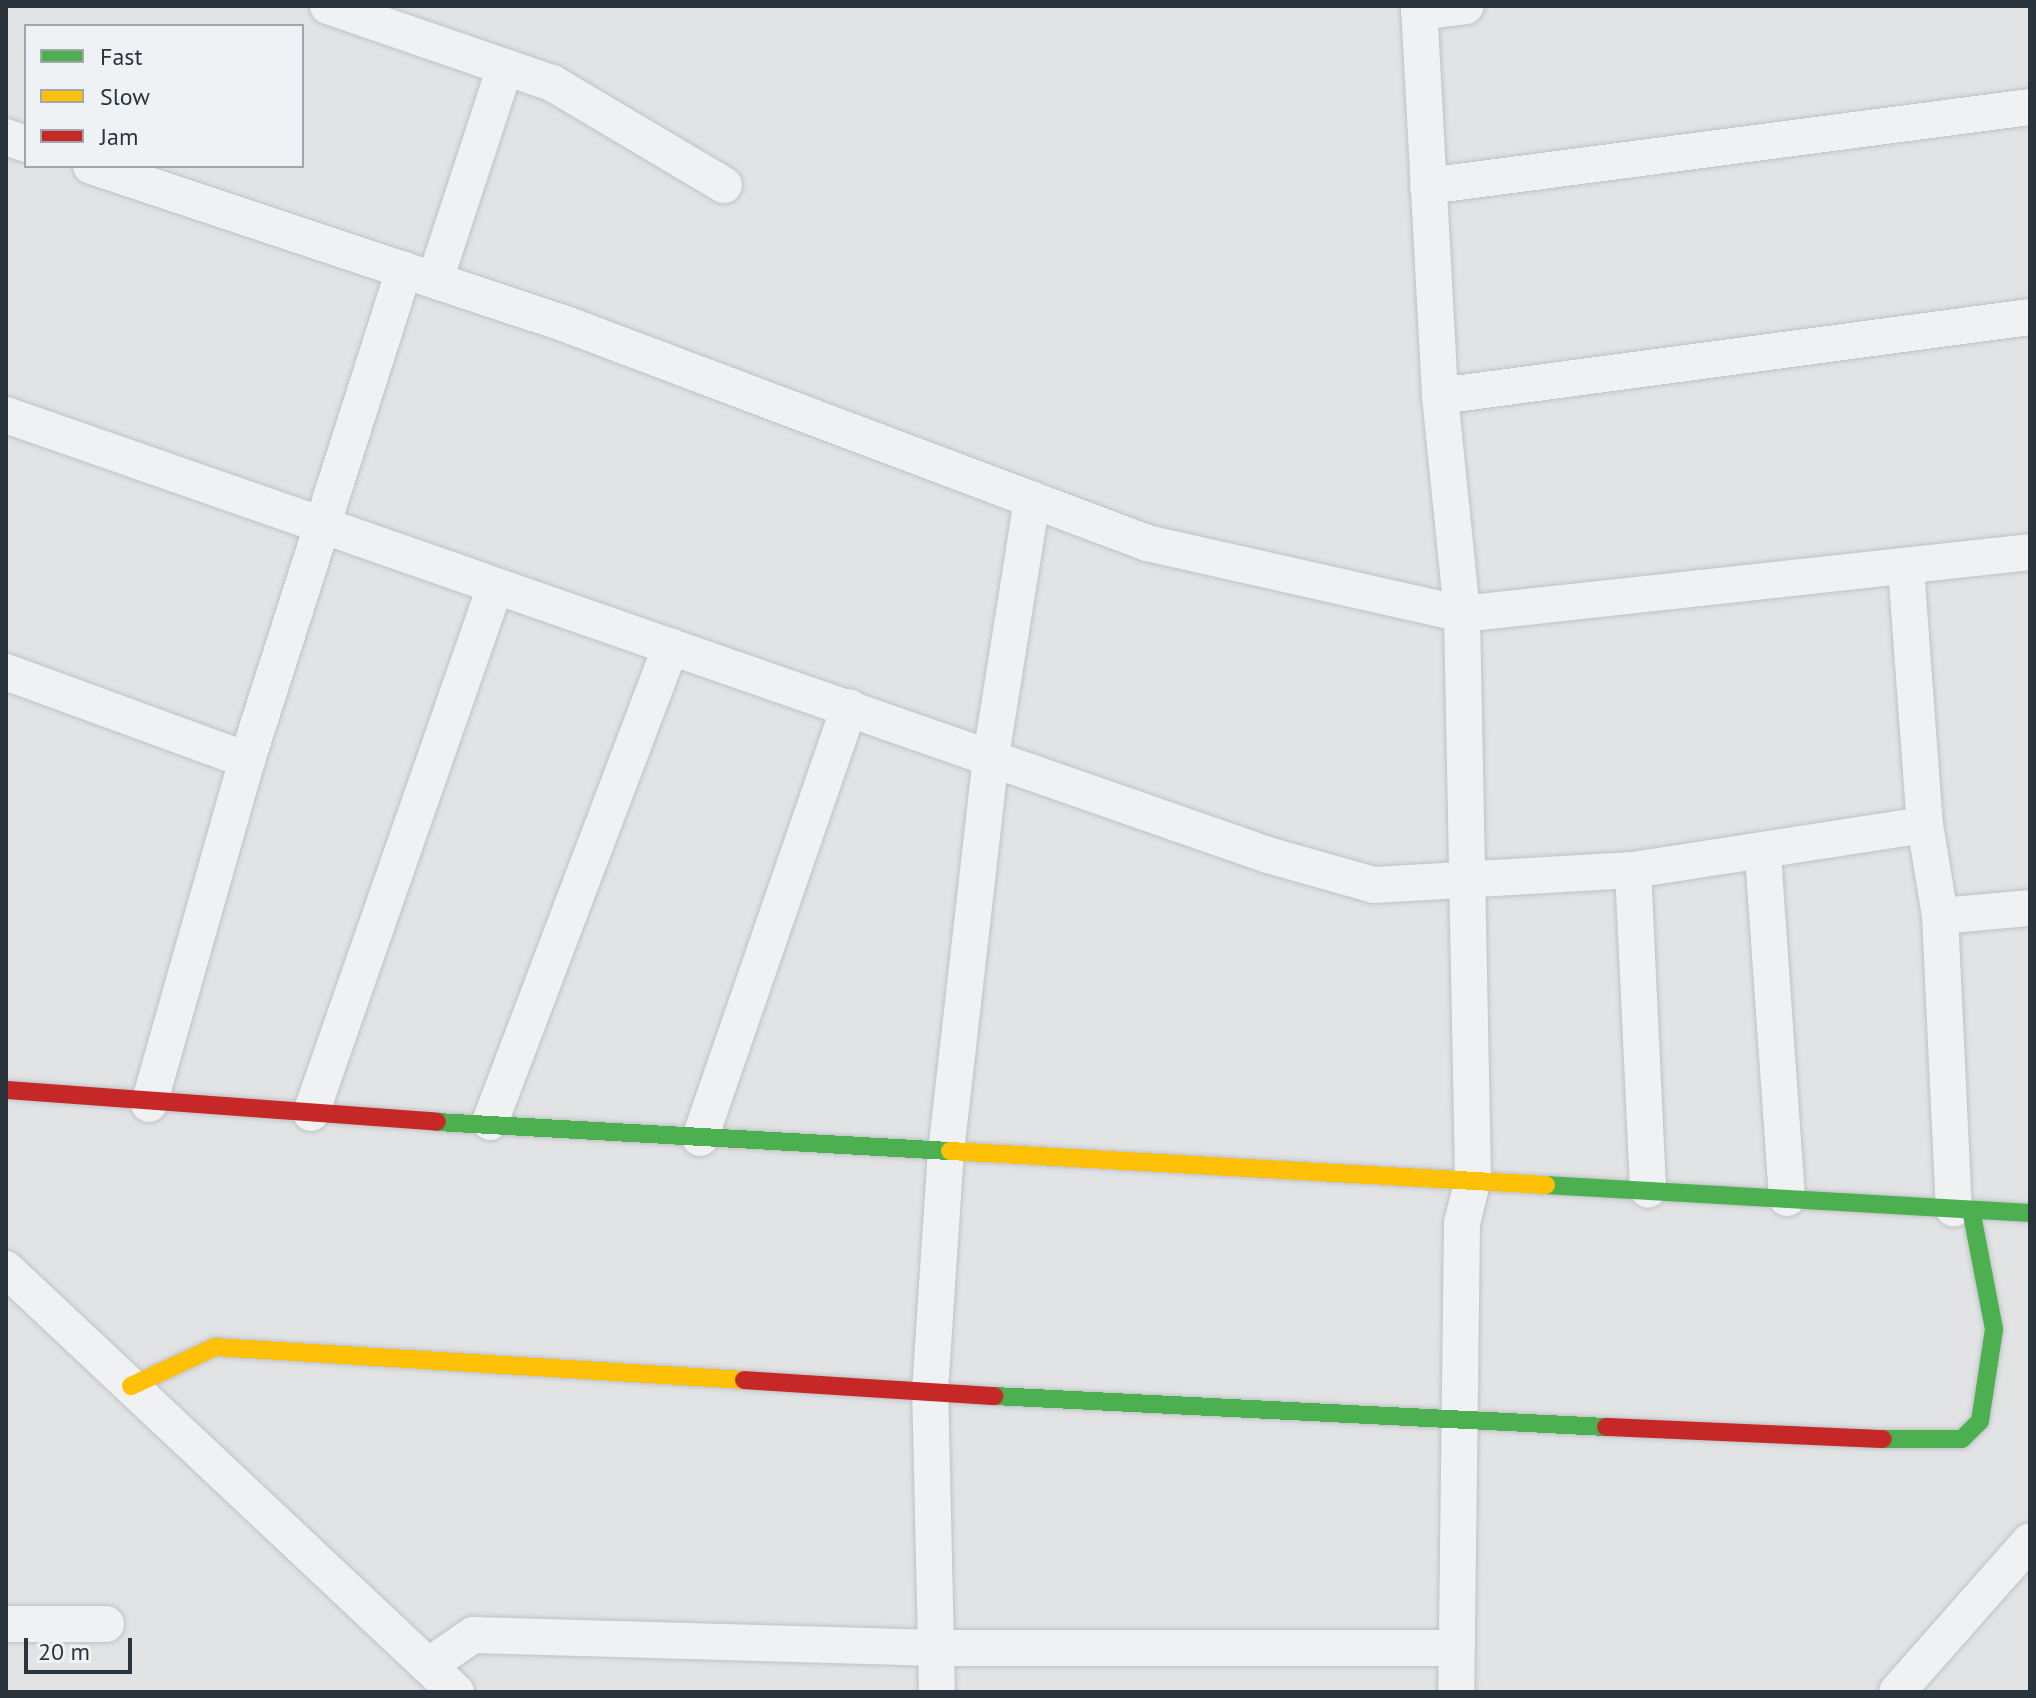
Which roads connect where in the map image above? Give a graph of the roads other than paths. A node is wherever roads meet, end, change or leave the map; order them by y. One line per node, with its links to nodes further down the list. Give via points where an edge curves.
1 (328, 6): 4 (street)
2 (1466, 6): 3 (street)
3 (1419, 9): 8 (street)
4 (505, 67): 7 (street, via 552,83); 9 (street)
5 (2030, 107): 8 (street)
6 (97, 168): 9 (street)
7 (724, 185)
8 (1428, 186): 11 (street)
9 (420, 275): 13 (street); 14 (street)
10 (2030, 317): 11 (street)
11 (1440, 396): 18 (street)
12 (6, 415): 14 (street)
13 (1032, 499): 18 (street, via 1147,543); 22 (street)
14 (321, 527): 17 (street); 23 (street)
15 (2030, 552): 16 (street)
16 (1906, 568): 18 (street); 24 (street)
17 (495, 587): 19 (street); 32 (street)
18 (1462, 614): 27 (street)
19 (671, 646): 21 (street); 33 (street)
20 (6, 672): 23 (street)
21 (849, 707): 22 (street); 34 (street)
22 (991, 756): 27 (street, via 1268,855 1374,885); 35 (street)
23 (247, 760): 31 (street)
24 (1925, 825): 25 (street); 29 (street)
25 (1763, 855): 26 (street); 38 (street)
26 (1633, 870): 27 (street); 37 (street)
27 (1463, 883): 36 (street)
28 (2030, 908): 29 (street)
29 (1940, 916): 39 (street)
30 (6, 1090): 31 (street)
31 (149, 1104): 32 (street)
32 (311, 1113): 33 (street)
33 (490, 1122): 34 (street)
34 (700, 1138): 35 (street)
35 (946, 1152): 36 (street); 43 (street)
36 (1473, 1179): 37 (street); 44 (street, via 1462,1223)
37 (1648, 1190): 38 (street)
38 (1787, 1198): 39 (street)
39 (1962, 1209): 40 (street); 44 (street, via 1994,1329 1980,1421 1962,1439 1781,1439)
40 (2030, 1213)
41 (6, 1269): 42 (street)
42 (131, 1386): 43 (street, via 215,1347); 50 (street)
43 (930, 1391): 44 (street); 48 (street)
44 (1459, 1422): 49 (street)
45 (2030, 1541): 51 (street)
46 (6, 1624): 47 (street)
47 (106, 1624)
48 (939, 1648): 49 (street); 50 (street, via 473,1635); 53 (street)
49 (1457, 1648): 54 (street)
50 (428, 1666): 52 (street)
51 (1914, 1688)
52 (456, 1692)
53 (937, 1692)
54 (1456, 1692)

